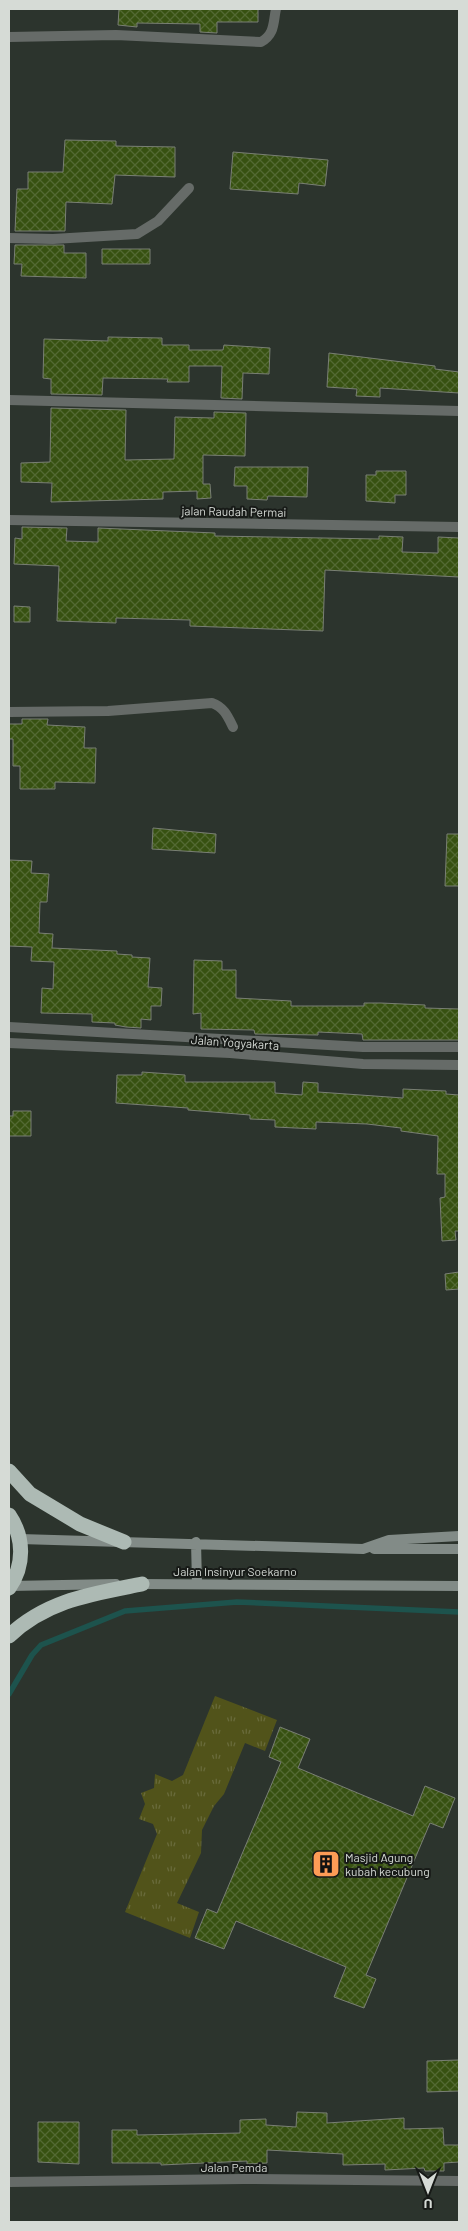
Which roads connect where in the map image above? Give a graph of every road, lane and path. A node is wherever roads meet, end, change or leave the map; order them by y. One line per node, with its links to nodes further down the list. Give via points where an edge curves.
1 (276, 9): 2 (street, via 269,38 261,42 116,35)
2 (9, 37)
3 (189, 188): 4 (street, via 158,221 137,234)
4 (9, 238)
5 (9, 400): 6 (street)
6 (459, 412)
7 (9, 520): 8 (street, jalan Raudah Permai)
8 (459, 527)
9 (9, 712): 10 (street, via 108,711 212,703 226,713)
10 (233, 727)
11 (9, 1027): 13 (street, via 363,1047)
12 (9, 1043): 14 (street, Jalan Yogyakarta, via 230,1053 363,1064)
13 (459, 1047)
14 (459, 1066)
15 (9, 1470): 19 (highway, via 30,1494 80,1524)
16 (9, 1514): 18 (highway)
17 (459, 1536): 21 (street, via 389,1540)
18 (20, 1540): 19 (street); 26 (highway, via 20,1564)
19 (124, 1542): 20 (street)
20 (196, 1542): 21 (street); 23 (street)
21 (363, 1548): 22 (street)
22 (459, 1548)
23 (197, 1583): 24 (street, Jalan Insinyur Soekarno); 25 (street, Jalan Insinyur Soekarno)
24 (142, 1584): 26 (street, Jalan Insinyur Soekarno); 27 (highway, via 79,1597 46,1608)
25 (459, 1586)
26 (10, 1587)
27 (9, 1636)
28 (459, 2181): 29 (street, Jalan Pemda, via 225,2179)
29 (9, 2182)

